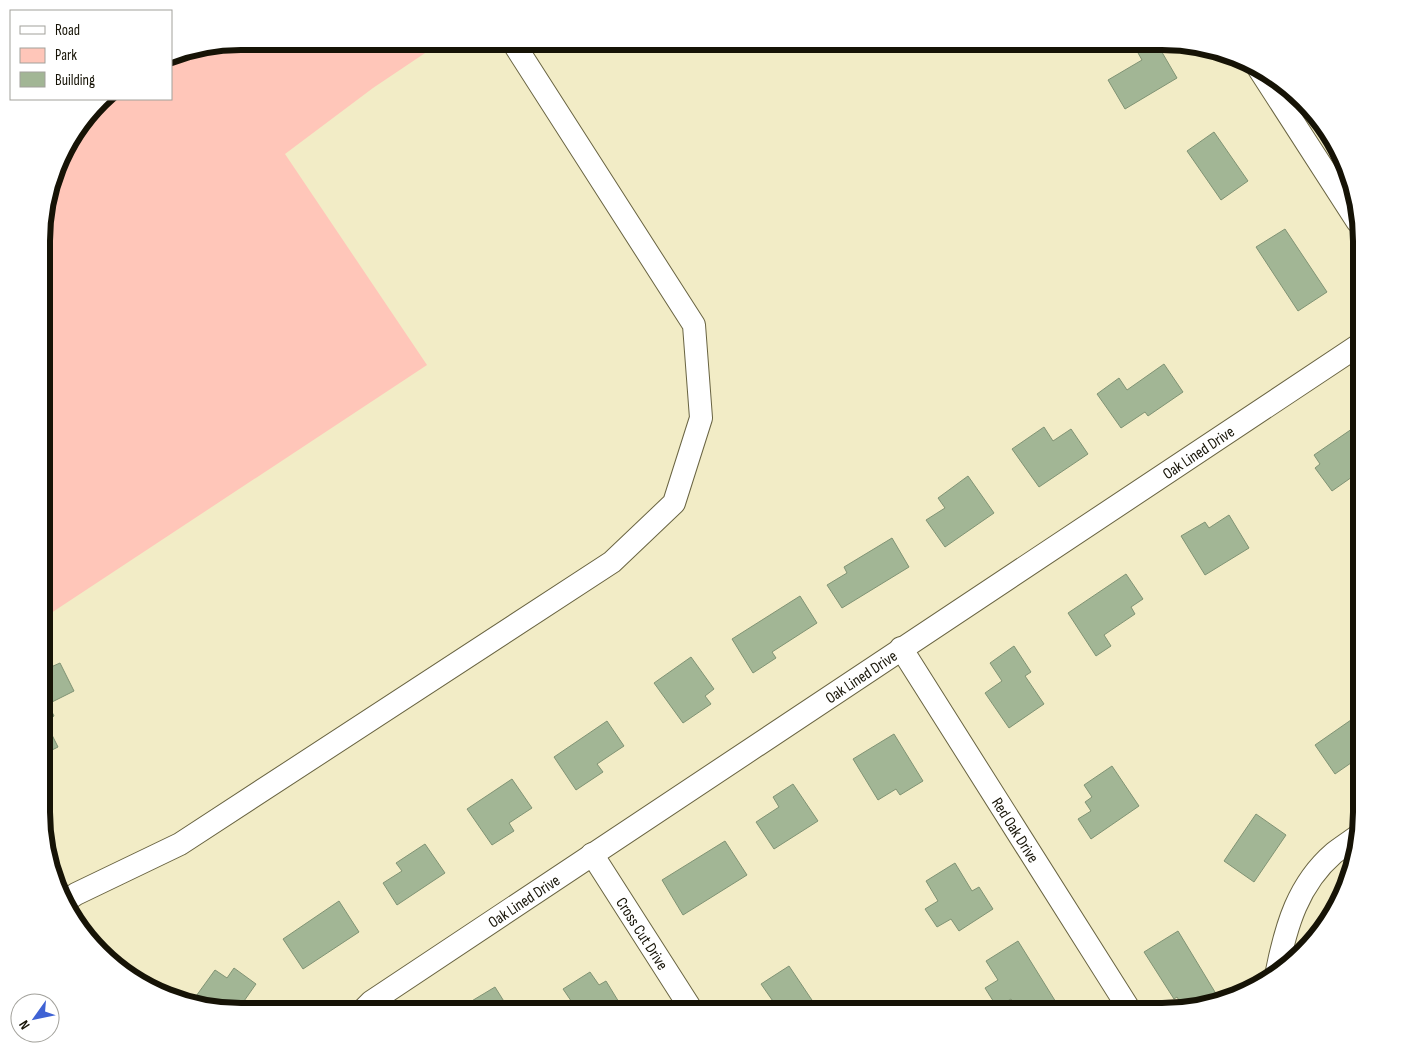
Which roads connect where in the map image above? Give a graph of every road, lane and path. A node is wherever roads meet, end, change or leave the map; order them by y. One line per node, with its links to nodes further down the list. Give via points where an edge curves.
1 (518, 50): 8 (street, via 694,325 701,418 674,503 603,568 180,844)
2 (1267, 81): 3 (street)
3 (1350, 210)
4 (1353, 349): 5 (street, Oak Lined Drive)
5 (901, 648): 7 (street, Oak Lined Drive); 12 (street, Red Oak Drive)
6 (1350, 841): 9 (street, via 1333,854 1306,886 1284,934)
7 (592, 854): 10 (street, Oak Lined Drive); 11 (street, Cross Cut Drive)
8 (70, 898)
9 (1278, 964)
10 (370, 1003)
11 (687, 1003)
12 (1125, 1003)

